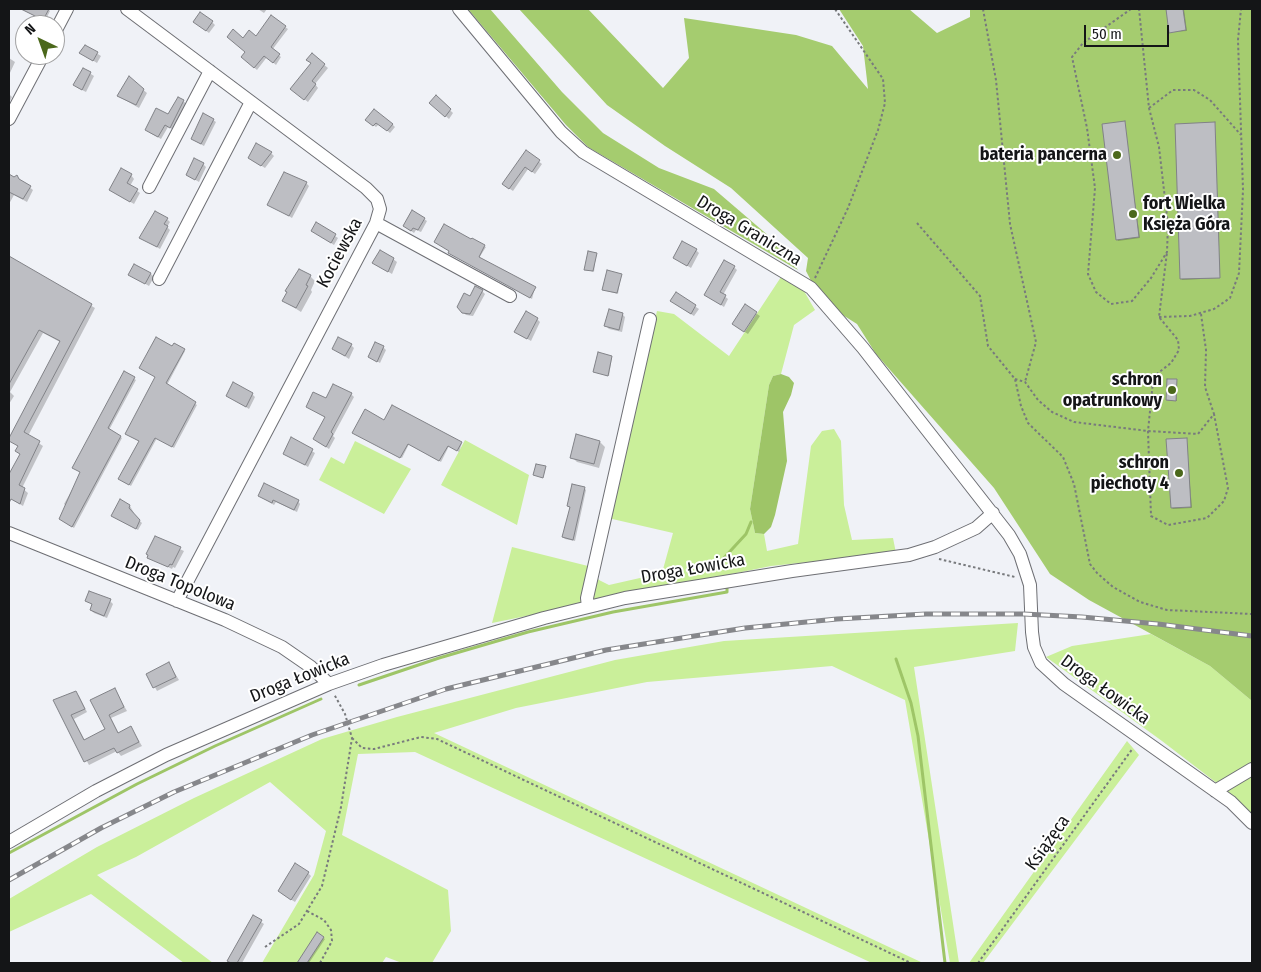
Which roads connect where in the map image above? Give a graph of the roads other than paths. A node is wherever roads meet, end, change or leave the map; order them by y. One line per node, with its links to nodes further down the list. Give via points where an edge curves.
1 (127, 9): 4 (street, Kociewska)
2 (459, 9): 12 (street, Droga Graniczna, via 561,132 583,152 811,288)
3 (38, 65): 6 (street)
4 (210, 71): 5 (street, Kociewska); 7 (street)
5 (251, 102): 8 (street, Kociewska, via 374,194 380,203); 9 (street)
6 (9, 119)
7 (149, 187)
8 (376, 223): 10 (street); 14 (street, Kociewska)
9 (159, 279)
10 (510, 296)
11 (650, 319): 15 (street, via 587,598)
12 (994, 513): 15 (street, Droga Łowicka, via 976,528 909,555 792,570); 18 (street, Droga Łowicka, via 1020,554 1030,585 1034,647 1041,663 1064,684)
13 (9, 533): 14 (street, Droga Topolowa)
14 (177, 601): 16 (street, Droga Topolowa, via 282,648)
15 (588, 607): 16 (street, Droga Łowicka, via 383,665)
16 (329, 684): 20 (street, Droga Łowicka, via 166,755)
17 (1252, 769): 18 (street)
18 (1215, 790): 19 (street, Droga Łowicka)
19 (1252, 823)
20 (9, 842)

